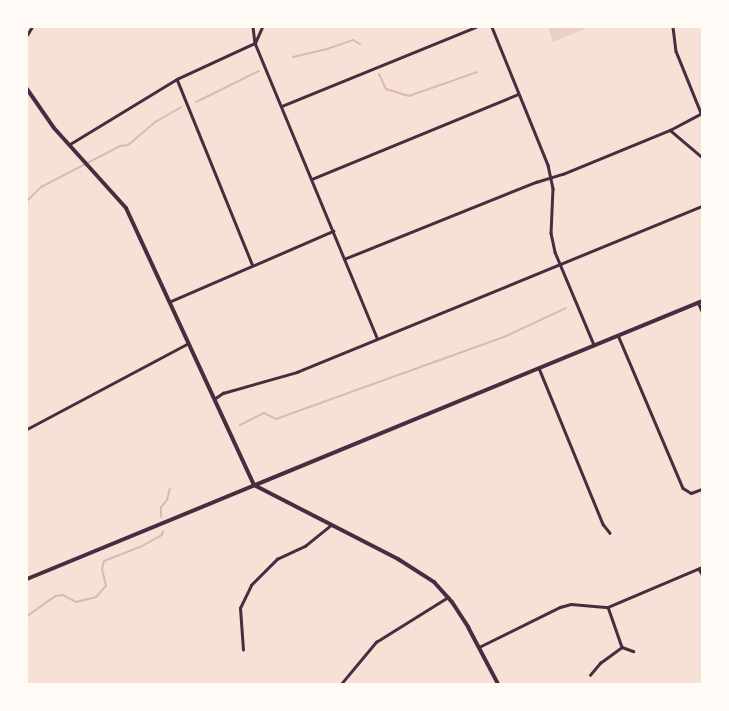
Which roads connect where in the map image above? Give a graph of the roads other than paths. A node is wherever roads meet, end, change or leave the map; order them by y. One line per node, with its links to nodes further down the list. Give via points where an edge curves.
1 (32, 27): 7 (street)
2 (253, 27): 8 (street)
3 (262, 27): 8 (street)
4 (476, 27): 12 (street)
5 (492, 27): 11 (street)
6 (673, 27): 13 (street, via 676,50)
7 (27, 35)
8 (255, 43): 9 (street); 12 (street)
9 (177, 79): 15 (street); 22 (street)
10 (27, 89): 15 (main road, via 40,110)
11 (518, 94): 17 (street); 18 (street)
12 (282, 106): 18 (street)
13 (702, 113): 14 (street)
14 (670, 130): 16 (street); 17 (street)
15 (70, 144): 24 (main road, via 126,208)
16 (702, 157)
17 (552, 177): 21 (street); 23 (street, via 551,233)
18 (312, 179): 20 (street)
19 (702, 206): 23 (street)
20 (333, 231): 21 (street); 22 (street)
21 (344, 259): 28 (street)
22 (252, 264): 24 (street)
23 (559, 265): 28 (street); 30 (street)
24 (168, 302): 29 (main road)
25 (700, 302): 26 (street); 27 (main road)
26 (702, 311)
27 (618, 336): 30 (main road); 35 (street, via 683,488 691,493)
28 (377, 338): 32 (street, via 297,372 224,393)
29 (187, 344): 32 (main road); 33 (street)
30 (594, 345): 31 (main road)
31 (539, 368): 34 (main road); 37 (street, via 603,524)
32 (213, 400): 34 (main road)
33 (27, 429)
34 (254, 485): 36 (main road); 40 (main road)
35 (702, 489)
36 (331, 525): 41 (main road, via 415,568); 45 (street, via 305,546 277,559 251,585 240,608)
37 (610, 533)
38 (701, 568): 39 (street); 42 (street)
39 (702, 574)
40 (27, 579)
41 (448, 597): 44 (main road); 48 (street, via 376,642)
42 (608, 607): 43 (street); 44 (street, via 572,604 560,607)
43 (622, 647): 46 (street); 47 (street, via 600,663)
44 (479, 648): 49 (main road)
45 (243, 650)
46 (633, 651)
47 (590, 675)
48 (341, 684)
49 (498, 684)

